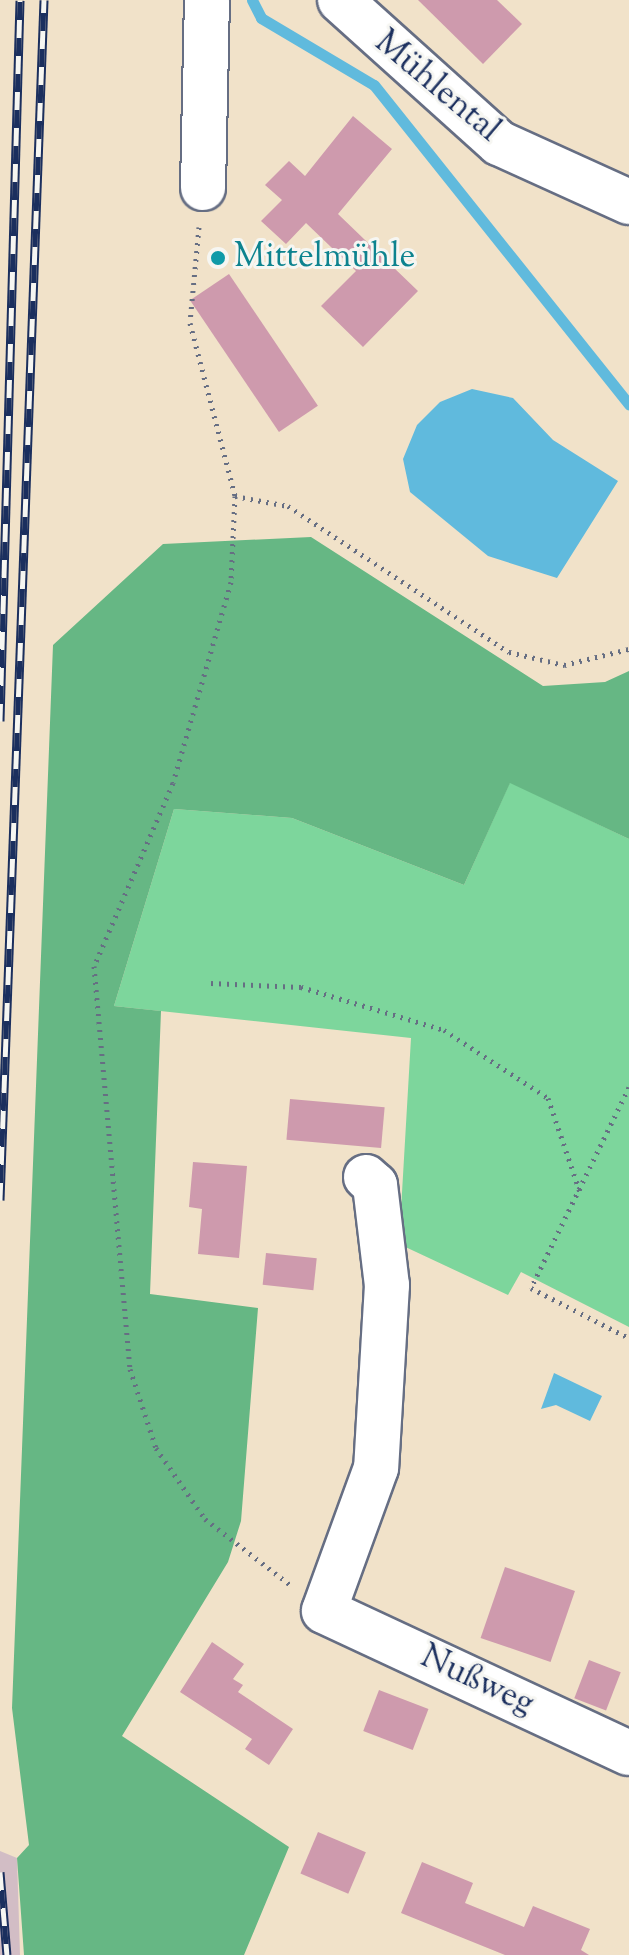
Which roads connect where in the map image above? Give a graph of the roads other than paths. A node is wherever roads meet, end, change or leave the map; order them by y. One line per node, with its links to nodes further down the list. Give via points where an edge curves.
1 (207, 0): 3 (street)
2 (340, 0): 4 (street, Mühlental, via 499,143)
3 (203, 188)
4 (629, 202)
5 (366, 1177): 6 (street, Nußweg, via 375,1185 387,1285 376,1468 324,1611)
6 (629, 1753)

